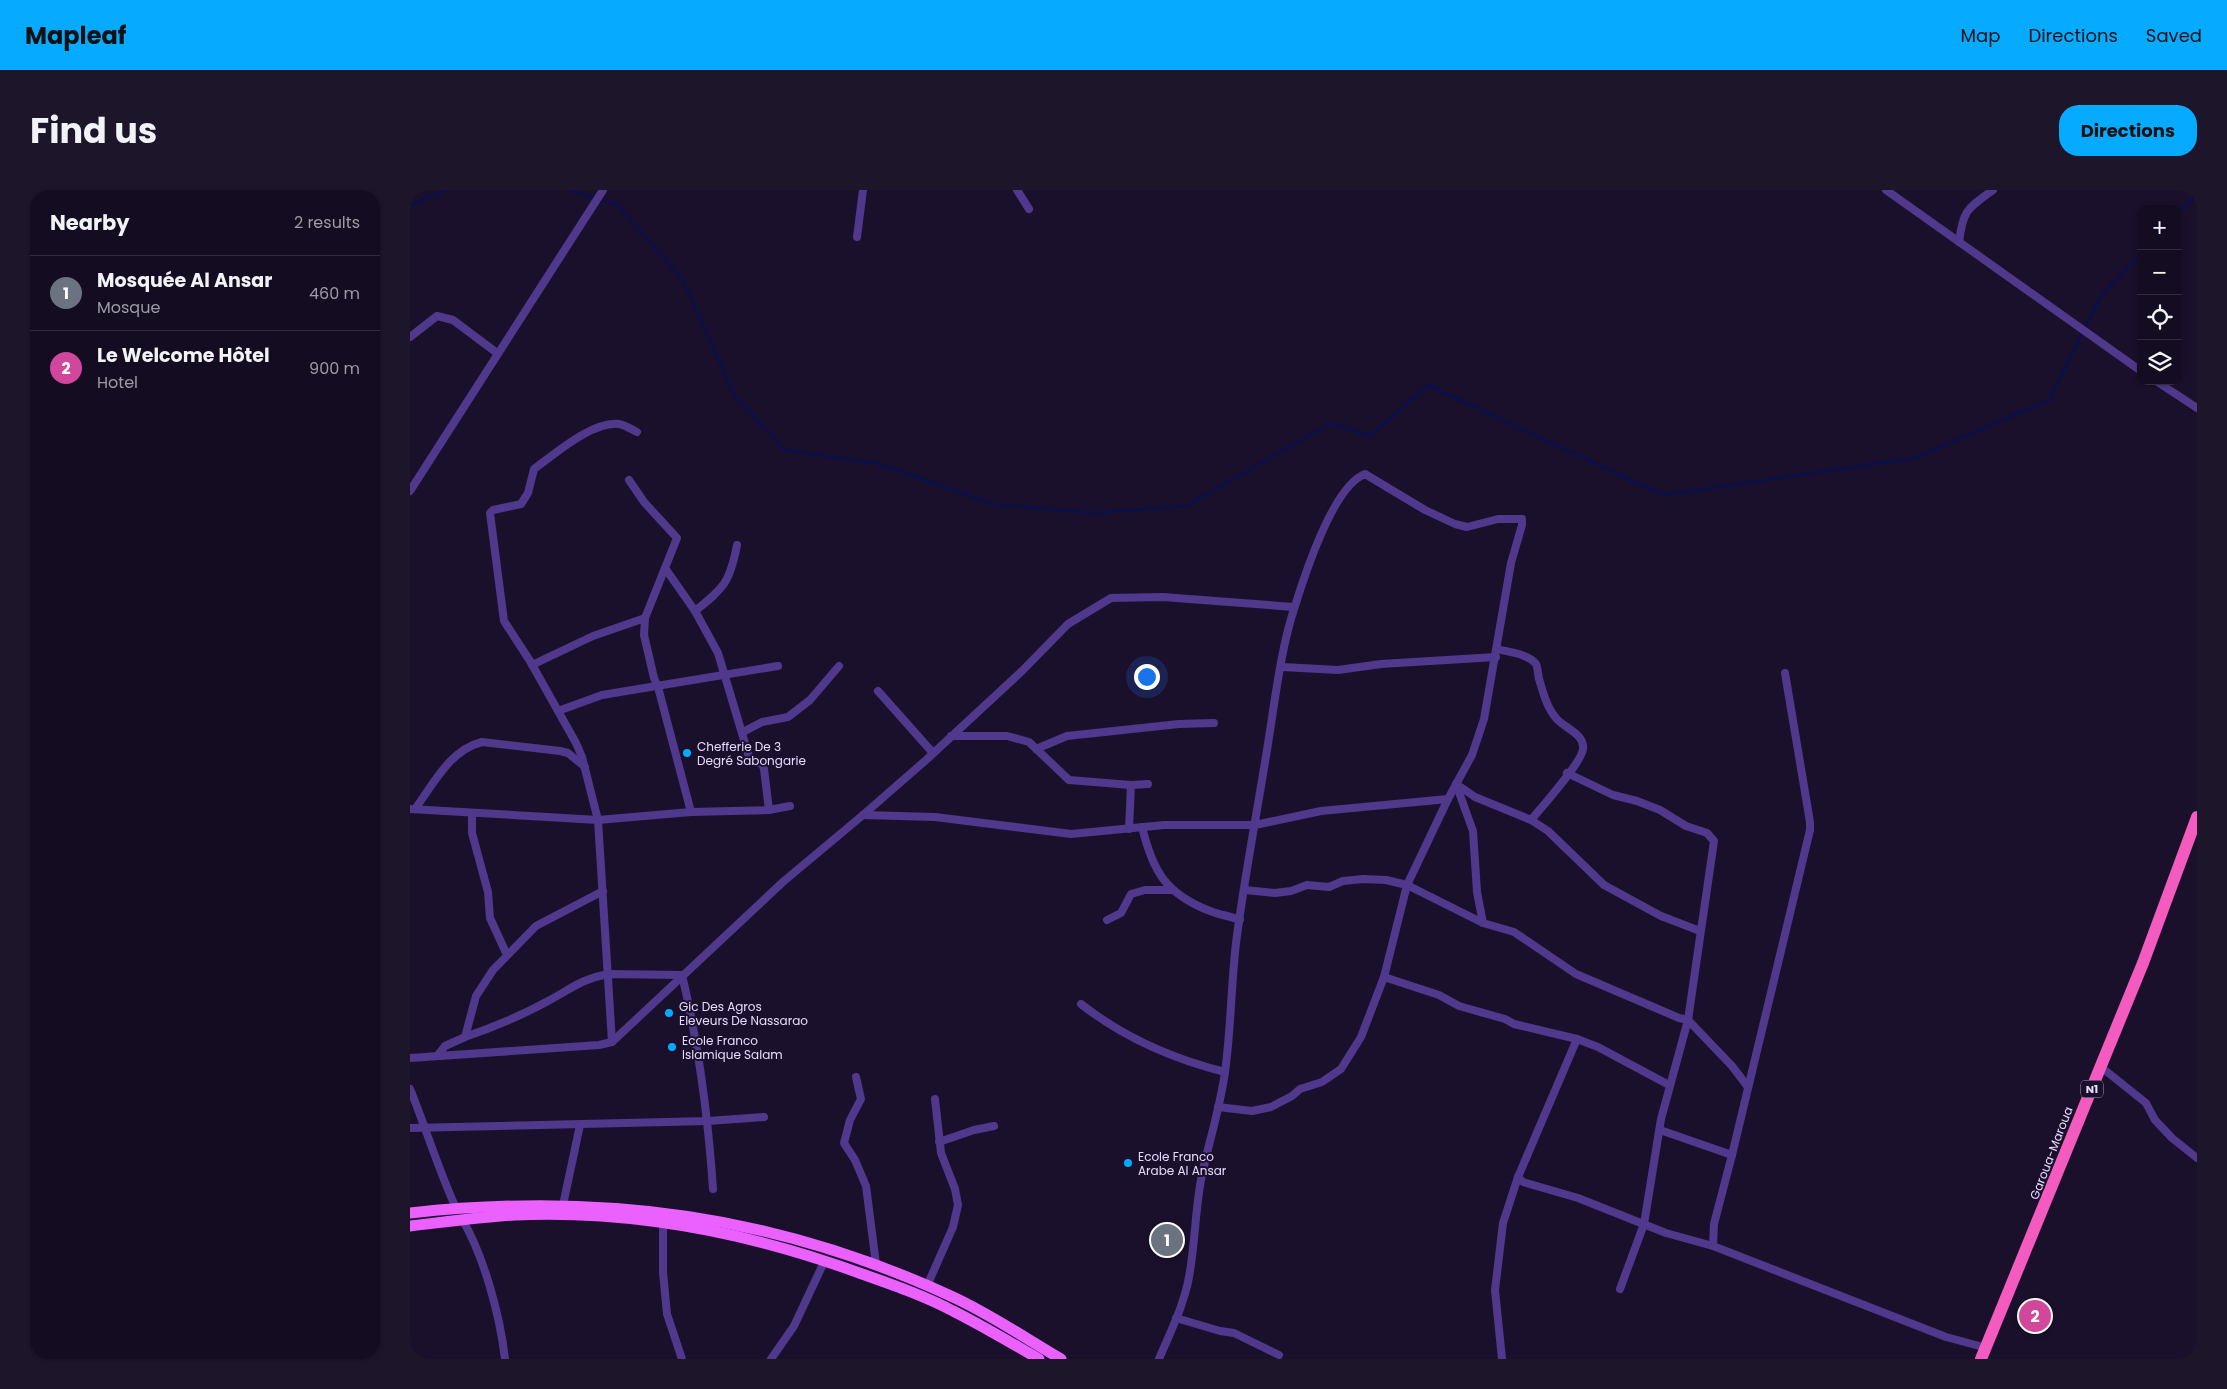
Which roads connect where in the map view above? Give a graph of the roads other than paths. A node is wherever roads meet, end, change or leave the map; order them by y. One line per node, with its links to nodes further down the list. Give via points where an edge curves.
1 (603, 190): 10 (street)
2 (863, 190): 7 (street)
3 (1016, 190): 6 (street)
4 (1886, 190): 8 (street)
5 (1993, 190): 8 (street, via 1966,212 1961,221)
6 (1029, 209)
7 (857, 237)
8 (1959, 242): 11 (street)
9 (410, 337): 10 (street, via 437,316 453,320)
10 (497, 353): 16 (street)
11 (2137, 368)
12 (2162, 385): 13 (street)
13 (2197, 408)
14 (636, 432): 24 (street, via 619,424 586,432 534,469 528,494 521,504 490,513 504,621)
15 (629, 480): 18 (street, via 644,502 676,536)
16 (410, 492)
17 (737, 545): 20 (street, via 732,571 721,591)
18 (665, 568): 20 (street); 21 (street)
19 (1294, 607): 22 (street, via 1330,512 1359,477 1368,474 1425,510 1455,524 1467,527 1498,519 1522,519); 27 (street); 35 (street, via 1163,597 1111,598 1068,624)
20 (695, 612): 29 (street, via 718,653)
21 (645, 618): 24 (street, via 593,636); 30 (street, via 644,635)
22 (1497, 648): 23 (street); 41 (street, via 1528,658 1536,665 1542,692 1556,719 1583,742 1580,758)
23 (1496, 657): 27 (street, via 1338,670); 43 (street, via 1484,719 1472,755)
24 (532, 664): 32 (street)
25 (778, 666): 29 (street)
26 (840, 666): 34 (street, via 810,700 788,717 762,722)
27 (1282, 667): 55 (street)
28 (1785, 672): 81 (street, via 1810,830)
29 (726, 675): 30 (street); 34 (street)
30 (658, 687): 32 (street, via 602,695); 49 (street)
31 (878, 691): 39 (street)
32 (558, 712): 36 (street)
33 (1214, 723): 37 (street, via 1066,736)
34 (743, 732): 48 (street, via 750,760 762,764 764,769)
35 (951, 736): 37 (street, via 1007,736 1029,742); 39 (street)
36 (576, 743): 38 (street); 40 (street)
37 (1036, 748): 44 (street, via 1069,780)
38 (568, 753): 40 (street); 47 (street, via 482,742 472,745 453,758)
39 (933, 753): 51 (street)
40 (585, 767): 53 (street)
41 (1567, 773): 54 (street); 65 (street, via 1613,796 1652,807 1712,836 1710,880)
42 (1148, 784): 44 (street)
43 (1456, 784): 45 (street); 54 (street, via 1475,798); 64 (street, via 1473,831 1476,892)
44 (1131, 785): 57 (street)
45 (1448, 799): 55 (street, via 1321,811); 58 (street)
46 (790, 806): 48 (street)
47 (413, 809): 50 (street)
48 (770, 810): 49 (street)
49 (691, 812): 53 (street)
50 (472, 814): 53 (street); 66 (street, via 472,833 488,892 490,918)
51 (863, 816): 57 (street, via 935,817 1071,834); 68 (street, via 784,881)
52 (2197, 816): 77 (highway, Garoua-Maroua / N1)
53 (598, 820): 61 (street)
54 (1530, 820): 65 (street, via 1548,831 1604,885 1661,916)
55 (1255, 825): 56 (street); 60 (street)
56 (1142, 827): 57 (street); 59 (street, via 1156,867)
57 (1130, 829)
58 (1407, 885): 60 (street, via 1364,879 1343,881 1329,887 1307,884 1275,893); 64 (street); 69 (street)
59 (1172, 890): 62 (street, via 1145,890 1131,894 1121,913); 63 (street, via 1212,912)
60 (1245, 890): 63 (street)
61 (603, 891): 66 (street, via 536,926); 67 (street)
62 (1107, 920)
63 (1240, 920): 78 (street)
64 (1483, 923): 71 (street, via 1514,932 1576,974)
65 (1700, 931): 71 (street)
66 (507, 955): 72 (street, via 476,996)
67 (608, 974): 68 (street); 72 (street, via 578,982 505,1023); 74 (street)
68 (682, 975): 74 (street); 86 (street, via 696,1036)
69 (1384, 977): 73 (street, via 1514,1024); 84 (street, via 1361,1037 1341,1069 1271,1107 1252,1111)
70 (1081, 1004): 78 (street, via 1107,1024 1151,1045 1190,1063)
71 (1688, 1020): 80 (street); 81 (street)
72 (465, 1036): 75 (street, via 445,1046)
73 (1577, 1039): 80 (street); 95 (street)
74 (612, 1042): 75 (street)
75 (438, 1055): 76 (street)
76 (410, 1058)
77 (2101, 1067): 94 (street, via 2146,1103 2155,1120); 110 (highway, Garoua-Maroua / N1)
78 (1225, 1072): 84 (street)
79 (856, 1077): 106 (street, via 861,1099 850,1120 844,1143 856,1160 866,1186)
80 (1669, 1085): 91 (street)
81 (1748, 1087): 93 (street)
82 (410, 1088): 90 (street)
83 (935, 1099): 92 (street)
84 (1218, 1107): 109 (street, via 1201,1180 1189,1278)
85 (764, 1117): 86 (street)
86 (708, 1121): 87 (street); 96 (street)
87 (580, 1124): 90 (street); 97 (street)
88 (994, 1126): 92 (street)
89 (410, 1128): 90 (street)
90 (426, 1128): 98 (street)
91 (1660, 1130): 93 (street); 102 (street)
92 (939, 1142): 107 (street, via 956,1189 958,1205)
93 (1732, 1155): 104 (street, via 1714,1224)
94 (2197, 1158)
95 (1518, 1177): 102 (street, via 1523,1182 1578,1198); 118 (street, via 1503,1223 1495,1290)
96 (713, 1189)
97 (563, 1205): 98 (main road); 106 (main road, via 663,1211 733,1223 807,1241)
98 (456, 1208): 99 (main road)
99 (410, 1214)
100 (462, 1219): 101 (main road, via 516,1215); 103 (main road); 112 (street, via 474,1238 500,1324)
101 (663, 1222): 105 (main road, via 756,1239); 113 (street, via 667,1314)
102 (1644, 1224): 104 (street); 108 (street)
103 (410, 1226)
104 (1713, 1246): 110 (street)
105 (825, 1260): 114 (street, via 794,1326); 115 (main road, via 953,1310)
106 (876, 1264): 107 (main road)
107 (928, 1286): 116 (main road)
108 (1620, 1289)
109 (1176, 1318): 111 (street, via 1234,1333); 117 (street)
110 (1984, 1353)
111 (1278, 1355)
112 (505, 1359)
113 (682, 1359)
114 (771, 1359)
115 (1039, 1359)
116 (1061, 1359)
117 (1159, 1359)
118 (1502, 1359)

